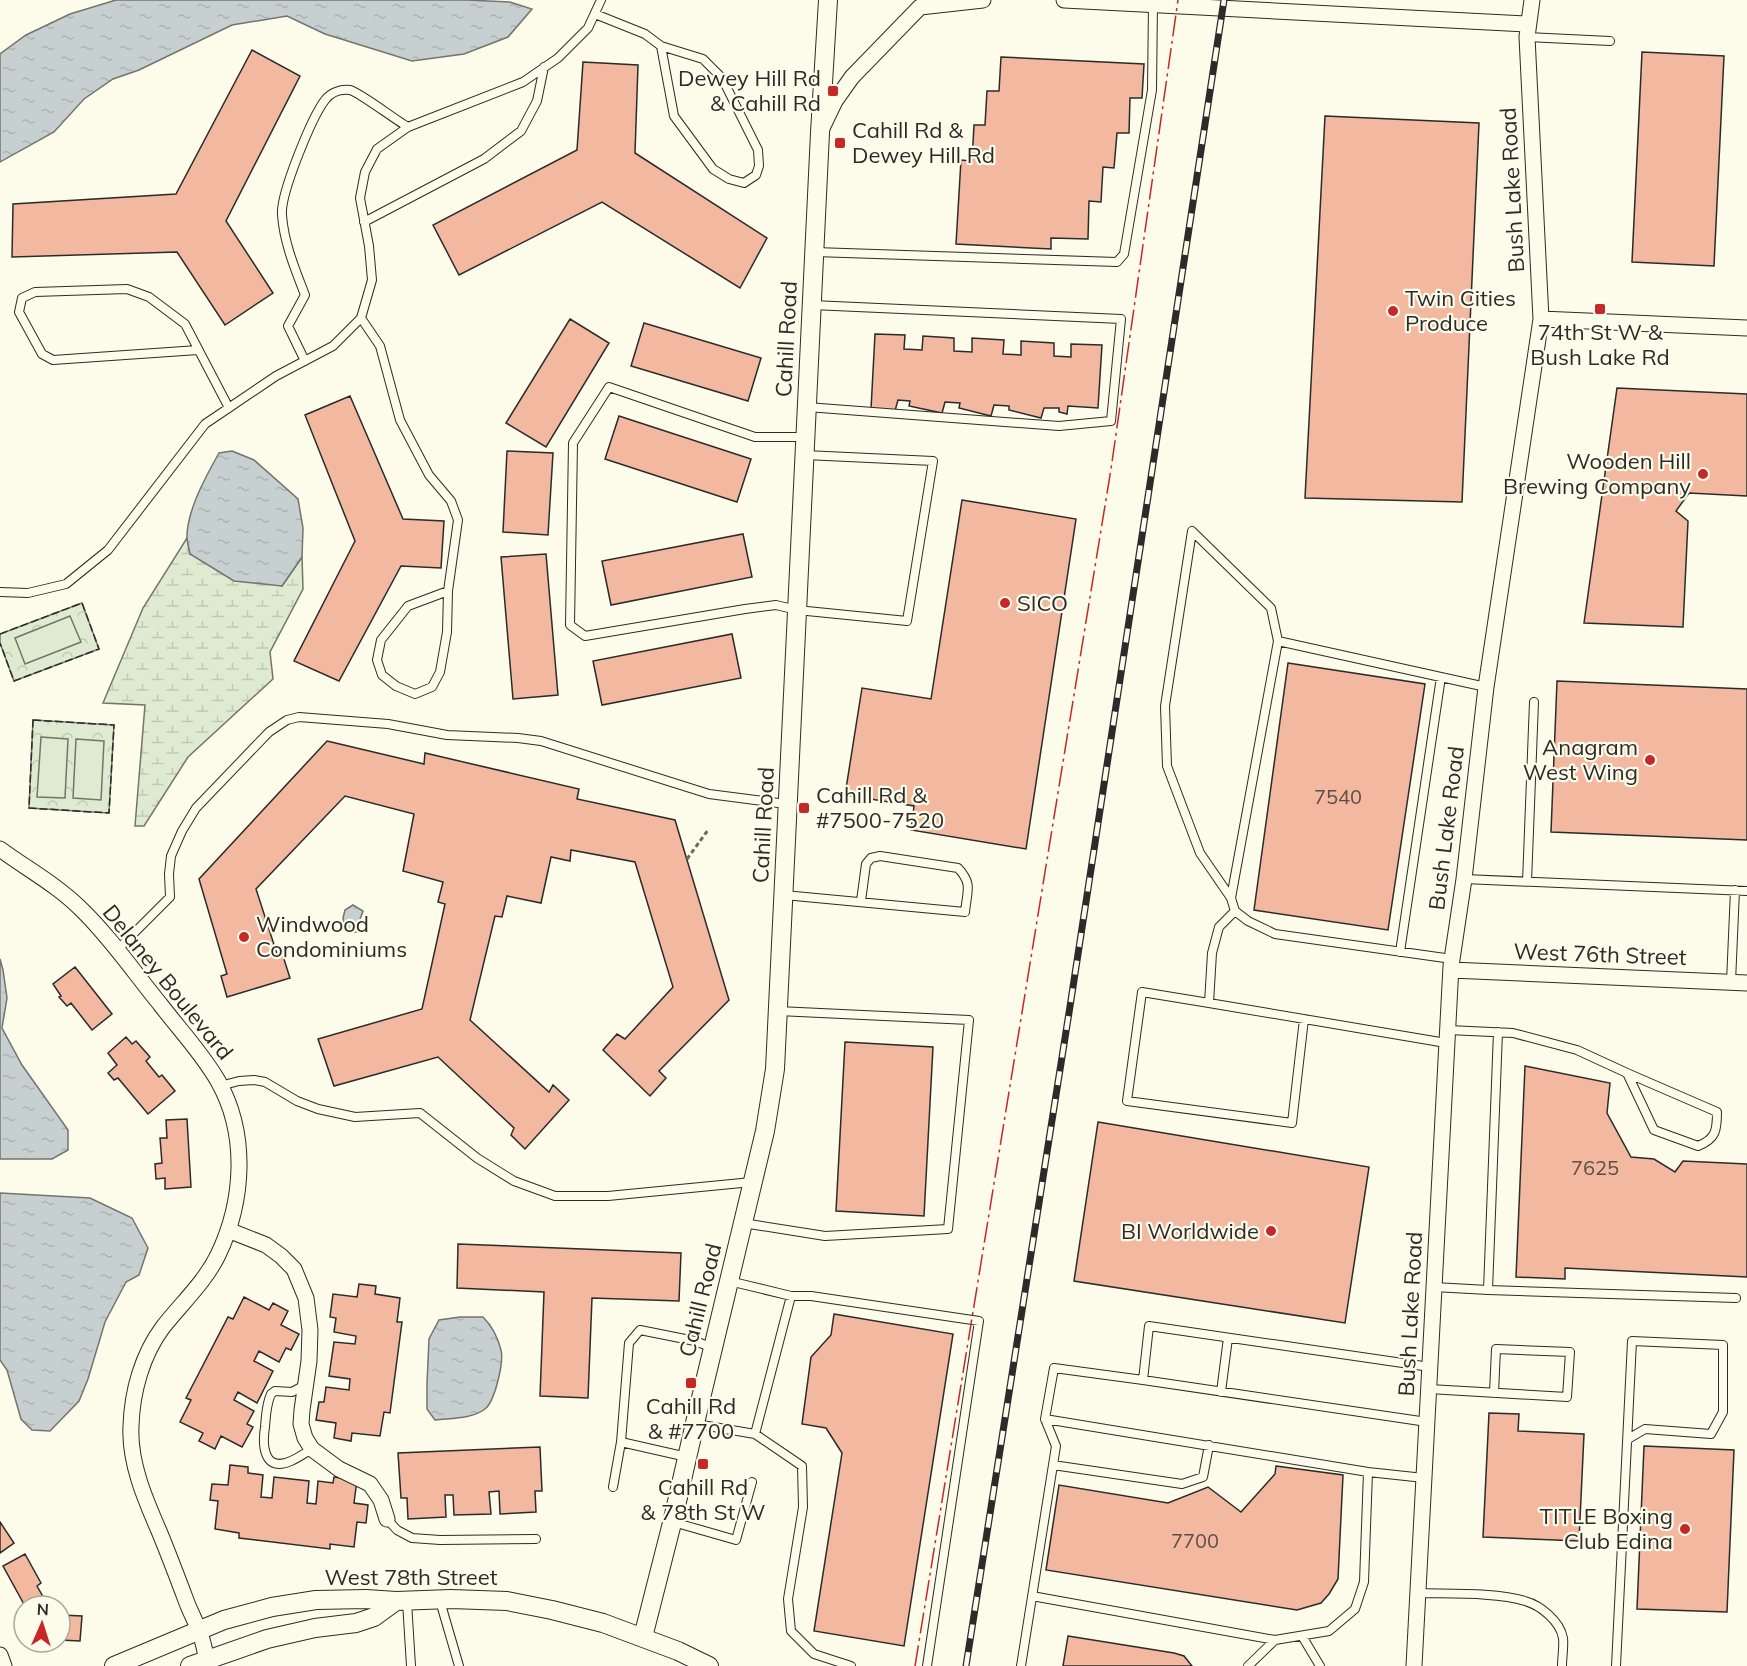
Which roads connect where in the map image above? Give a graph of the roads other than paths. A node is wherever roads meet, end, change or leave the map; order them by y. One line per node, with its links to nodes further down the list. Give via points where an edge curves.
1 (601, 0): 9 (lane)
2 (828, 0): 15 (street, Cahill Road)
3 (983, 0): 7 (street)
4 (1064, 0): 6 (street)
5 (1532, 0): 10 (street, Bush Lake Road)
6 (1153, 2): 8 (street); 17 (lane, via 1152,90 1124,254 1117,262)
7 (916, 4): 15 (street, via 852,77 835,100)
8 (1273, 6): 10 (street)
9 (595, 14): 12 (lane, via 645,34); 13 (lane, via 588,28)
10 (1527, 30): 11 (lane); 20 (street, Bush Lake Road)
11 (1610, 41)
12 (661, 46): 12 (lane, via 703,59 722,78 758,150 756,175 744,183 713,169 674,116)
13 (544, 68): 14 (lane, via 523,82); 16 (lane, via 537,101 521,131 484,159)
14 (408, 128): 16 (lane, via 377,149 365,172 360,198); 23 (lane, via 351,90 337,91 326,98 312,125 288,183 282,214 290,255 305,295 288,326)
15 (820, 133): 17 (street, Cahill Road)
16 (364, 222): 19 (lane, via 372,280)
17 (814, 252): 18 (street, Cahill Road)
18 (812, 305): 24 (street, Cahill Road); 24 (lane, via 1121,320 1111,421 1059,426)
19 (361, 318): 23 (lane, via 333,346); 27 (lane, via 380,346 400,420 429,475 451,501 458,520)
20 (1541, 319): 21 (street); 32 (street, Bush Lake Road)
21 (1747, 327)
22 (198, 350): 22 (lane, via 184,324 149,297 127,289 35,292 22,298 19,312 42,354 53,360); 25 (lane)
23 (305, 361): 25 (lane)
24 (807, 407): 26 (street, Cahill Road)
25 (229, 408): 28 (lane, via 205,424 108,550 66,584 28,593)
26 (805, 446): 29 (street, Cahill Road); 29 (lane, via 933,461 907,621); 29 (lane, via 755,437 609,387 573,444 570,625 585,636 776,605)
27 (448, 591): 27 (lane, via 447,632 440,672 432,687 416,694 396,686 382,675 377,660 381,640 408,606)
28 (0, 592)
29 (797, 610): 34 (street, Cahill Road)
30 (1278, 641): 31 (lane); 41 (lane); 41 (lane, via 1271,608 1192,531 1165,706 1167,766 1200,853)
31 (1441, 677): 32 (lane); 45 (lane)
32 (1486, 687): 36 (street, Bush Lake Road)
33 (1534, 702): 37 (lane)
34 (788, 804): 40 (street, Cahill Road); 44 (lane, via 709,794 541,741 447,735 388,724 299,717 269,732 196,808 171,856 170,897)
35 (0, 849): 44 (street, Delaney Boulevard, via 80,908)
36 (1464, 879): 37 (lane); 46 (street, Bush Lake Road)
37 (1527, 882): 38 (lane)
38 (1735, 890): 39 (lane); 47 (lane)
39 (1747, 891)
40 (784, 895): 42 (lane); 50 (street, Cahill Road)
41 (1231, 898): 43 (lane)
42 (861, 901): 42 (lane, via 965,912 968,883 958,868 880,856 866,864)
43 (1235, 911): 45 (lane, via 1275,934); 49 (lane, via 1219,927 1212,953)
44 (117, 950): 55 (street, Delaney Boulevard, via 200,1054)
45 (1400, 952): 46 (lane)
46 (1451, 964): 47 (street, West 76th Street); 53 (street, Bush Lake Road)
47 (1731, 982): 48 (street, West 76th Street)
48 (1747, 982)
49 (1209, 1003): 51 (lane); 51 (lane, via 1142,992 1127,1101 1292,1123)
50 (778, 1011): 56 (street, Cahill Road, via 776,1069); 57 (lane, via 969,1020 948,1229 825,1236)
51 (1304, 1019): 53 (lane)
52 (1498, 1032): 53 (lane); 54 (lane, via 1577,1050); 61 (lane)
53 (1447, 1036): 60 (street, Bush Lake Road)
54 (1627, 1073): 54 (lane, via 1717,1112 1715,1135 1698,1146 1654,1130)
55 (220, 1086): 56 (lane, via 265,1082 297,1101 338,1115 420,1113 477,1158 514,1181 555,1196 608,1196); 58 (street, Delaney Boulevard, via 231,1109 240,1173)
56 (753, 1182): 57 (street, Cahill Road)
57 (743, 1224): 59 (street, Cahill Road)
58 (228, 1230): 68 (street, via 266,1245 294,1269 306,1298 310,1330); 96 (street, Delaney Boulevard, via 217,1257 161,1329 145,1360 134,1394 130,1429 145,1498)
59 (729, 1281): 62 (lane); 65 (street, Cahill Road)
60 (1434, 1287): 61 (lane); 66 (street, Bush Lake Road)
61 (1488, 1290): 63 (lane)
62 (791, 1296): 75 (lane); 104 (lane, via 979,1322)
63 (1736, 1298)
64 (1228, 1338): 66 (lane); 67 (lane, via 1149,1326); 70 (lane)
65 (713, 1348): 74 (street, Cahill Road); 77 (lane, via 640,1330 629,1343)
66 (1430, 1367): 69 (street, Bush Lake Road)
67 (1143, 1380): 70 (lane); 72 (lane, via 1054,1368)
68 (305, 1385): 79 (street, via 301,1424); 79 (lane, via 292,1392 270,1394 263,1449 267,1457 278,1463 289,1462)
69 (1429, 1389): 71 (lane); 73 (street, Bush Lake Road)
70 (1221, 1392): 73 (lane)
71 (1494, 1393): 71 (lane, via 1567,1397 1570,1352 1496,1348)
72 (1045, 1419): 78 (lane); 81 (lane, via 1056,1446)
73 (1427, 1422): 83 (street, Bush Lake Road)
74 (695, 1424): 75 (lane); 80 (street, Cahill Road)
75 (755, 1434): 103 (lane, via 802,1466 803,1506 788,1599 791,1630 814,1654)
76 (1628, 1438): 76 (lane, via 1645,1429 1711,1434 1723,1412 1723,1345 1632,1341); 110 (lane)
77 (621, 1443): 80 (lane); 85 (lane)
78 (1209, 1445): 81 (lane, via 1203,1477 1182,1484); 82 (lane)
79 (312, 1449): 86 (street, via 339,1469 370,1484)
80 (687, 1458): 87 (street, Cahill Road)
81 (1053, 1465): 90 (lane)
82 (1368, 1472): 83 (lane); 93 (lane, via 1364,1582 1355,1609 1329,1632)
83 (1424, 1478): 89 (street, Bush Lake Road)
84 (752, 1482): 87 (lane, via 736,1540)
85 (613, 1487)
86 (387, 1519): 88 (lane, via 396,1530 412,1538)
87 (673, 1522): 94 (street, Cahill Road)
88 (536, 1539)
89 (1418, 1593): 108 (street, Bush Lake Road); 109 (lane, via 1508,1598 1536,1605 1547,1613 1563,1637)
90 (1032, 1596): 95 (lane); 105 (lane)
91 (440, 1599): 92 (street, West 78th Street); 94 (street, West 78th Street, via 507,1601 603,1623); 101 (lane)
92 (401, 1601): 96 (street, West 78th Street, via 356,1623); 96 (street, West 78th Street, via 316,1600 272,1607 224,1620); 100 (lane)
93 (1302, 1636): 95 (lane); 107 (lane)
94 (643, 1637): 102 (street, West 78th Street)
95 (1275, 1640): 106 (lane)
96 (201, 1653): 99 (street, West 78th Street)
97 (0, 1655): 98 (street)
98 (4, 1666)
99 (114, 1666)
100 (411, 1666)
101 (459, 1666)
102 (709, 1666)
103 (851, 1666)
104 (927, 1666)
105 (1021, 1666)
106 (1248, 1666)
107 (1320, 1666)
108 (1414, 1666)
109 (1562, 1666)
110 (1616, 1666)

